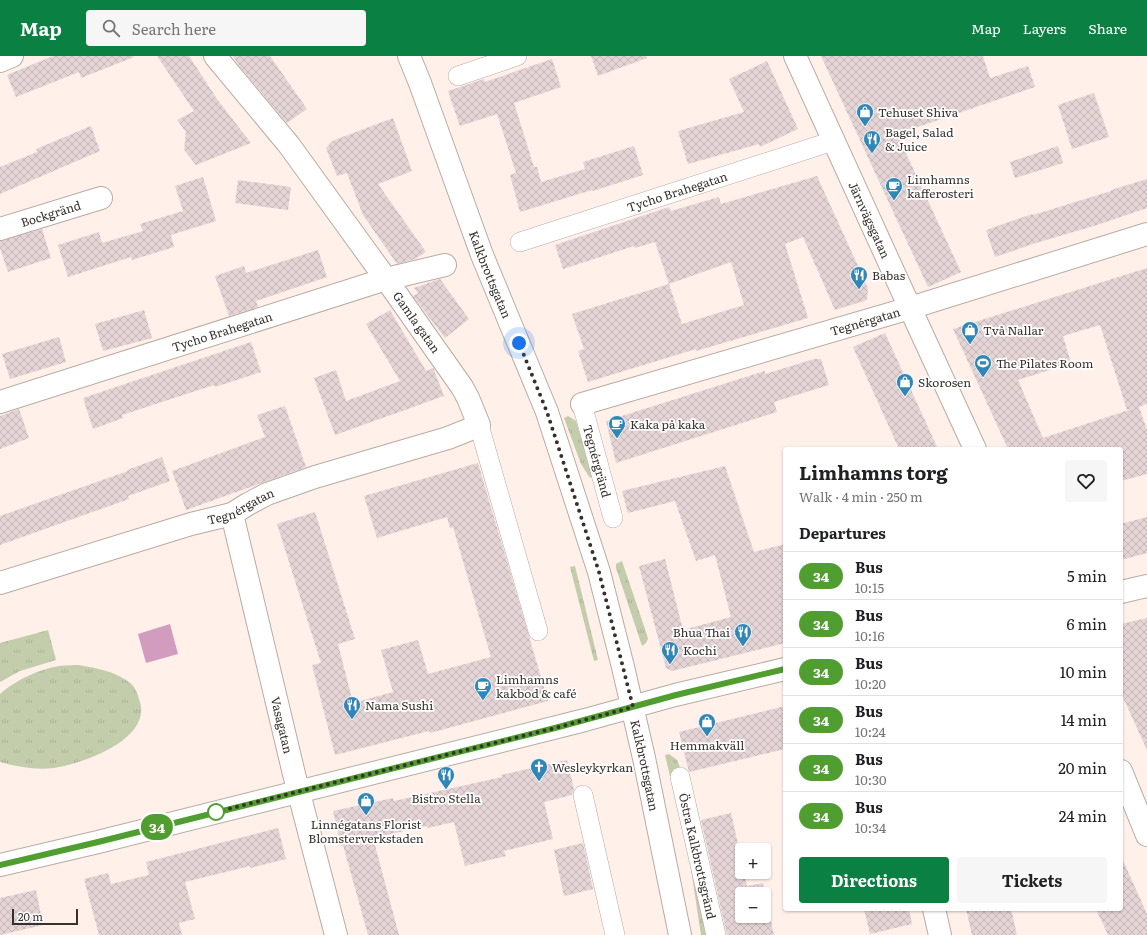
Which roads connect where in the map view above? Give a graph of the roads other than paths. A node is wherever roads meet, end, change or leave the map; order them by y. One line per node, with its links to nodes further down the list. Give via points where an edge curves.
1 (12, 56): 6 (street)
2 (215, 56): 14 (street, Gamla gatan, via 289,145)
3 (409, 56): 27 (street, Kalkbrottsgatan, via 482,255 547,412 599,572)
4 (517, 56): 7 (street)
5 (795, 56): 8 (street, Järnvägsgatan)
6 (0, 61)
7 (458, 76)
8 (833, 141): 12 (street, Tycho Brahegatan); 15 (street, Järnvägsgatan)
9 (101, 198): 10 (street, Bockgränd)
10 (0, 229)
11 (1147, 234): 15 (street, Tegnérgatan)
12 (520, 242)
13 (445, 265): 14 (street, Tycho Brahegatan)
14 (386, 279): 16 (street, Tycho Brahegatan); 18 (street, Gamla gatan, via 462,387)
15 (910, 308): 17 (street, Tegnérgatan); 19 (street, Järnvägsgatan)
16 (0, 402)
17 (582, 404): 21 (street, Tegnérgränd)
18 (479, 425): 20 (street, Tegnérgatan, via 448,438 315,477 267,494); 25 (street, Gamla gatan)
19 (974, 447)
20 (232, 514): 22 (street, Tegnérgatan, via 191,524); 30 (street, Vasagatan)
21 (613, 518)
22 (0, 583)
23 (1147, 586): 24 (street)
24 (1123, 592)
25 (538, 631)
26 (783, 669): 27 (street)
27 (633, 707): 30 (street); 37 (street, Kalkbrottsgatan)
28 (1123, 776): 32 (street)
29 (680, 777): 38 (street, Östra Kalkbrottsgränd)
30 (300, 792): 33 (street); 35 (street, Vasagatan)
31 (583, 795): 36 (street)
32 (1147, 835)
33 (0, 865)
34 (934, 911): 39 (street)
35 (336, 935)
36 (615, 935)
37 (680, 935)
38 (716, 935)
39 (940, 935)

